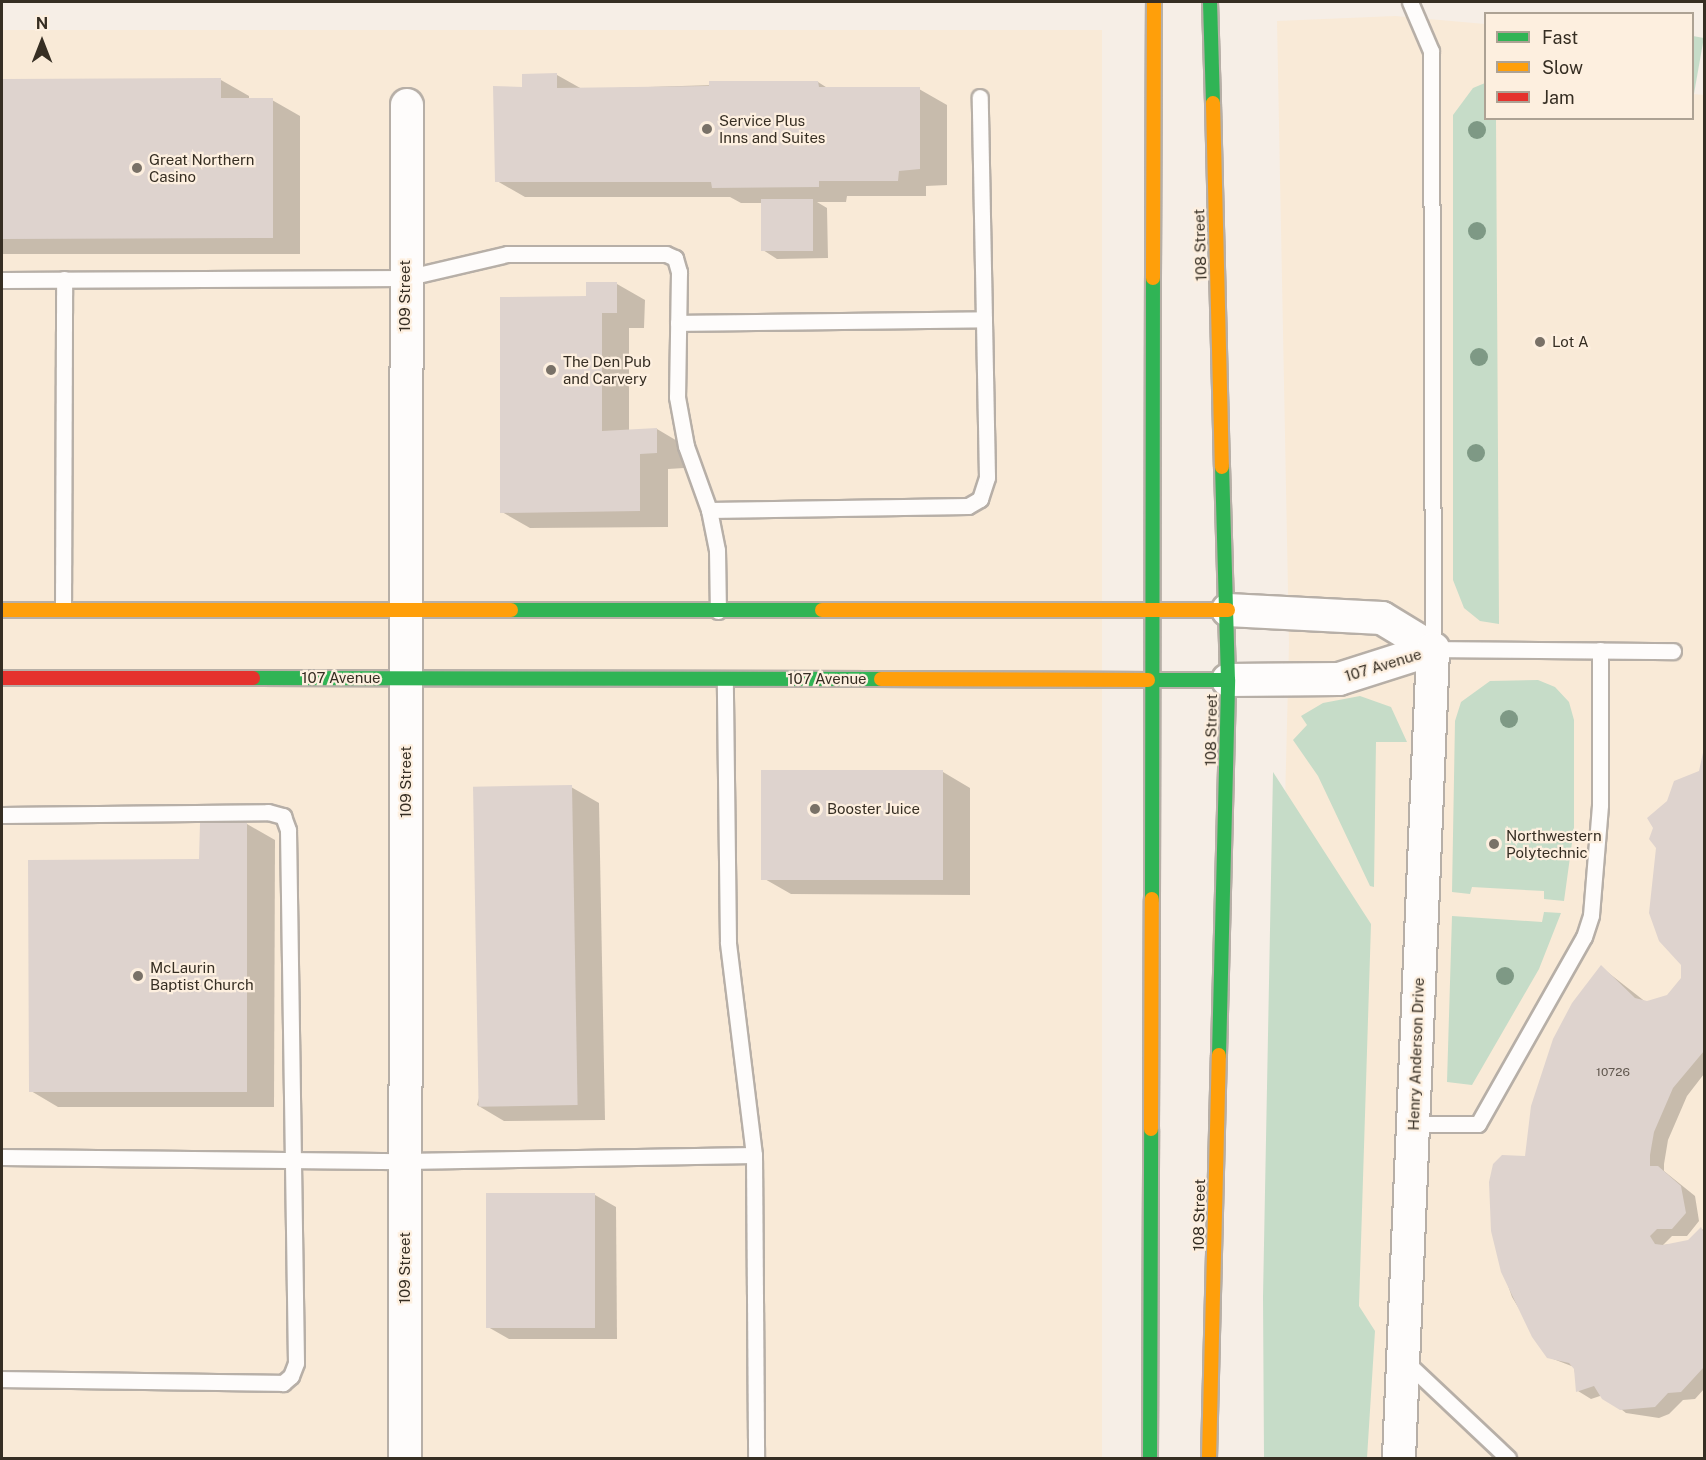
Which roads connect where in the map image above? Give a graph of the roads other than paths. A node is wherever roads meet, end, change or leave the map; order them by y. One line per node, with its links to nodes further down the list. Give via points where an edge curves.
1 (1154, 2): 14 (main road)
2 (1210, 2): 16 (main road, 108 Street)
3 (1410, 2): 18 (lane, via 1431,51)
4 (980, 97): 9 (lane)
5 (407, 105): 6 (street, 109 Street)
6 (405, 278): 7 (lane); 10 (lane, via 507,254 666,254 675,258 679,272); 15 (street, 109 Street)
7 (64, 279): 8 (lane); 13 (lane)
8 (2, 280)
9 (984, 319): 10 (lane); 11 (lane, via 987,477 980,499 968,506)
10 (678, 323): 11 (lane, via 677,397 686,446)
11 (710, 510): 17 (lane, via 717,550)
12 (2, 609): 13 (main road)
13 (63, 609): 15 (main road)
14 (1154, 609): 16 (main road); 17 (main road); 24 (main road)
15 (406, 610): 17 (main road); 22 (street, 109 Street)
16 (1228, 610): 18 (street, 107 Avenue, via 1382,618); 25 (main road, 108 Street)
17 (718, 611)
18 (1433, 649): 19 (lane); 25 (street, 107 Avenue, via 1339,679); 27 (street, Henry Anderson Drive)
19 (1600, 650): 20 (lane); 27 (lane, via 1600,805 1591,915 1584,937 1478,1124)
20 (1673, 651)
21 (2, 678): 22 (main road, 107 Avenue)
22 (407, 678): 23 (main road, 107 Avenue); 31 (street, 109 Street)
23 (725, 678): 24 (main road, 107 Avenue); 28 (lane, via 728,942)
24 (1154, 680): 25 (main road, 107 Avenue); 36 (main road)
25 (1228, 680): 37 (main road, 108 Street)
26 (2, 815): 30 (lane, via 268,812 283,816 288,830)
27 (1413, 1124): 32 (street, Henry Anderson Drive)
28 (754, 1155): 31 (lane); 35 (lane)
29 (2, 1157): 30 (lane)
30 (294, 1160): 31 (lane); 33 (lane, via 296,1363 283,1383)
31 (405, 1161): 34 (street, 109 Street)
32 (1404, 1359): 38 (street, Henry Anderson Drive); 39 (lane)
33 (2, 1379)
34 (405, 1458)
35 (756, 1458)
36 (1150, 1458)
37 (1209, 1458)
38 (1399, 1458)
39 (1508, 1458)

